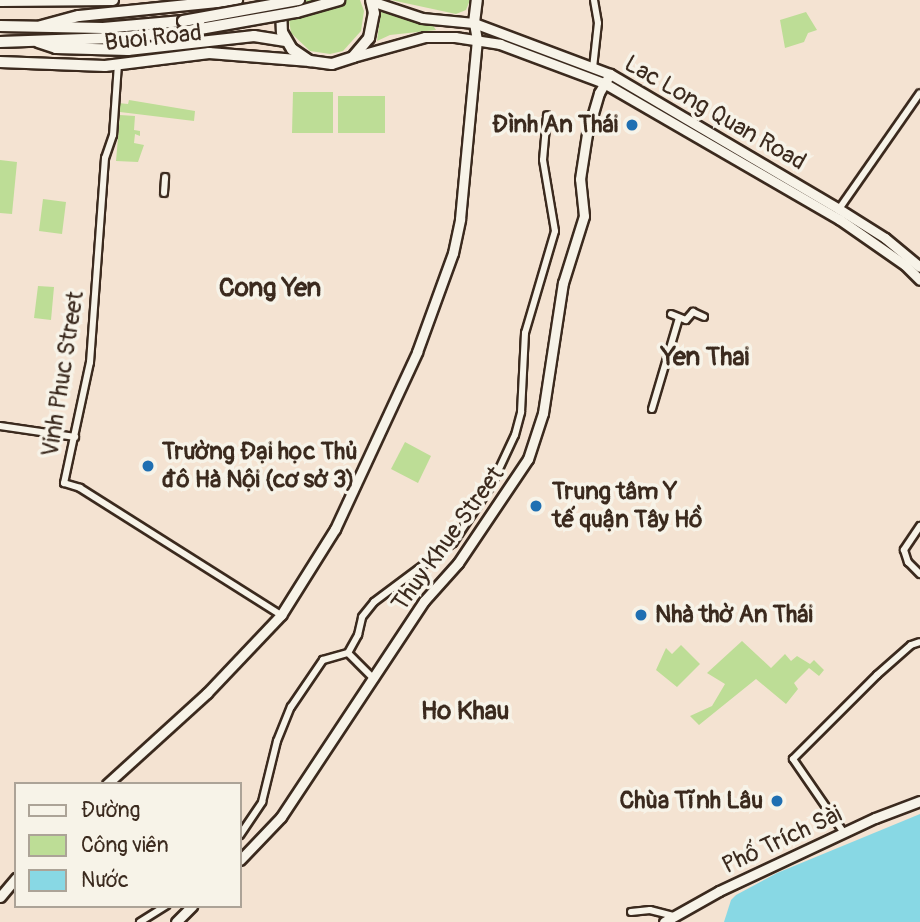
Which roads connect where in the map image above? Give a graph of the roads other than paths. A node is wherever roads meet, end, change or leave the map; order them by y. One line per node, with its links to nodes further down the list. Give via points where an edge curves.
1 (113, 0): 8 (main road, Buoi Road)
2 (237, 0): 12 (highway, via 79,16)
3 (283, 0): 15 (highway, via 280,22)
4 (299, 0): 13 (highway, bridge)
5 (339, 0): 13 (highway, bridge, via 297,12)
6 (371, 0): 10 (main road, via 422,18); 18 (highway, via 373,26)
7 (477, 0): 10 (main road)
8 (0, 1)
9 (594, 1): 22 (street, via 598,23)
10 (474, 23): 14 (main road); 22 (main road, Lac Long Quan Road)
11 (0, 26): 12 (highway)
12 (41, 26): 13 (highway)
13 (183, 27): 17 (highway)
14 (477, 40): 18 (main road, via 425,37); 23 (main road, Lac Long Quan Road); 43 (main road, via 460,219 439,298 335,529)
15 (286, 41): 17 (highway, via 254,36 128,50 55,48); 19 (highway)
16 (0, 42): 17 (highway)
17 (38, 42)
18 (353, 57): 19 (highway, via 332,64)
19 (310, 61): 21 (main road, Buoi Road, via 209,53)
20 (0, 62): 21 (main road, Buoi Road)
21 (118, 64): 38 (street, Vinh Phuc Street, via 90,355)
22 (593, 68): 23 (main road, Lac Long Quan Road)
23 (607, 78): 27 (main road, Lac Long Quan Road); 40 (main road, Thuy Khue Street, via 582,160 584,216 563,283 540,427 528,458)
24 (920, 93): 29 (street)
25 (547, 115): 39 (street, via 543,160 555,231 525,333 521,412 515,435)
26 (165, 177): 28 (street)
27 (800, 190): 29 (main road, Lac Long Quan Road); 30 (main road, Lac Long Quan Road)
28 (164, 193)
29 (839, 209): 30 (main road, Lac Long Quan Road)
30 (862, 228): 31 (main road, Lac Long Quan Road); 32 (main road, Lac Long Quan Road)
31 (920, 267)
32 (920, 280)
33 (671, 314): 35 (street)
34 (704, 317): 35 (street, via 693,312 686,320)
35 (679, 318): 36 (street)
36 (652, 408)
37 (0, 426): 38 (street)
38 (75, 437): 43 (street, Vinh Phuc Street, via 64,483 80,488)
39 (475, 510): 40 (street); 45 (street, via 453,543 368,609)
40 (490, 520): 46 (main road, Thuy Khue Street, via 424,601)
41 (920, 526): 42 (street, via 904,550)
42 (920, 574)
43 (281, 615): 47 (main road, via 207,693)
44 (920, 642): 50 (street, via 877,675 793,759)
45 (348, 653): 46 (street); 49 (street, via 323,660 291,707 262,802)
46 (374, 679): 51 (main road, Thuy Khue Street, via 281,817)
47 (109, 782)
48 (920, 801): 50 (main road, Phố Trích Sài)
49 (242, 832)
50 (844, 833): 57 (main road, Phố Trích Sài)
51 (242, 858)
52 (14, 880): 53 (main road)
53 (0, 897)
54 (163, 908): 58 (street)
55 (190, 908): 59 (main road)
56 (631, 912): 57 (street, via 650,910)
57 (674, 916): 60 (main road, Phố Trích Sài)
58 (141, 922)
59 (176, 922)
60 (664, 922)

